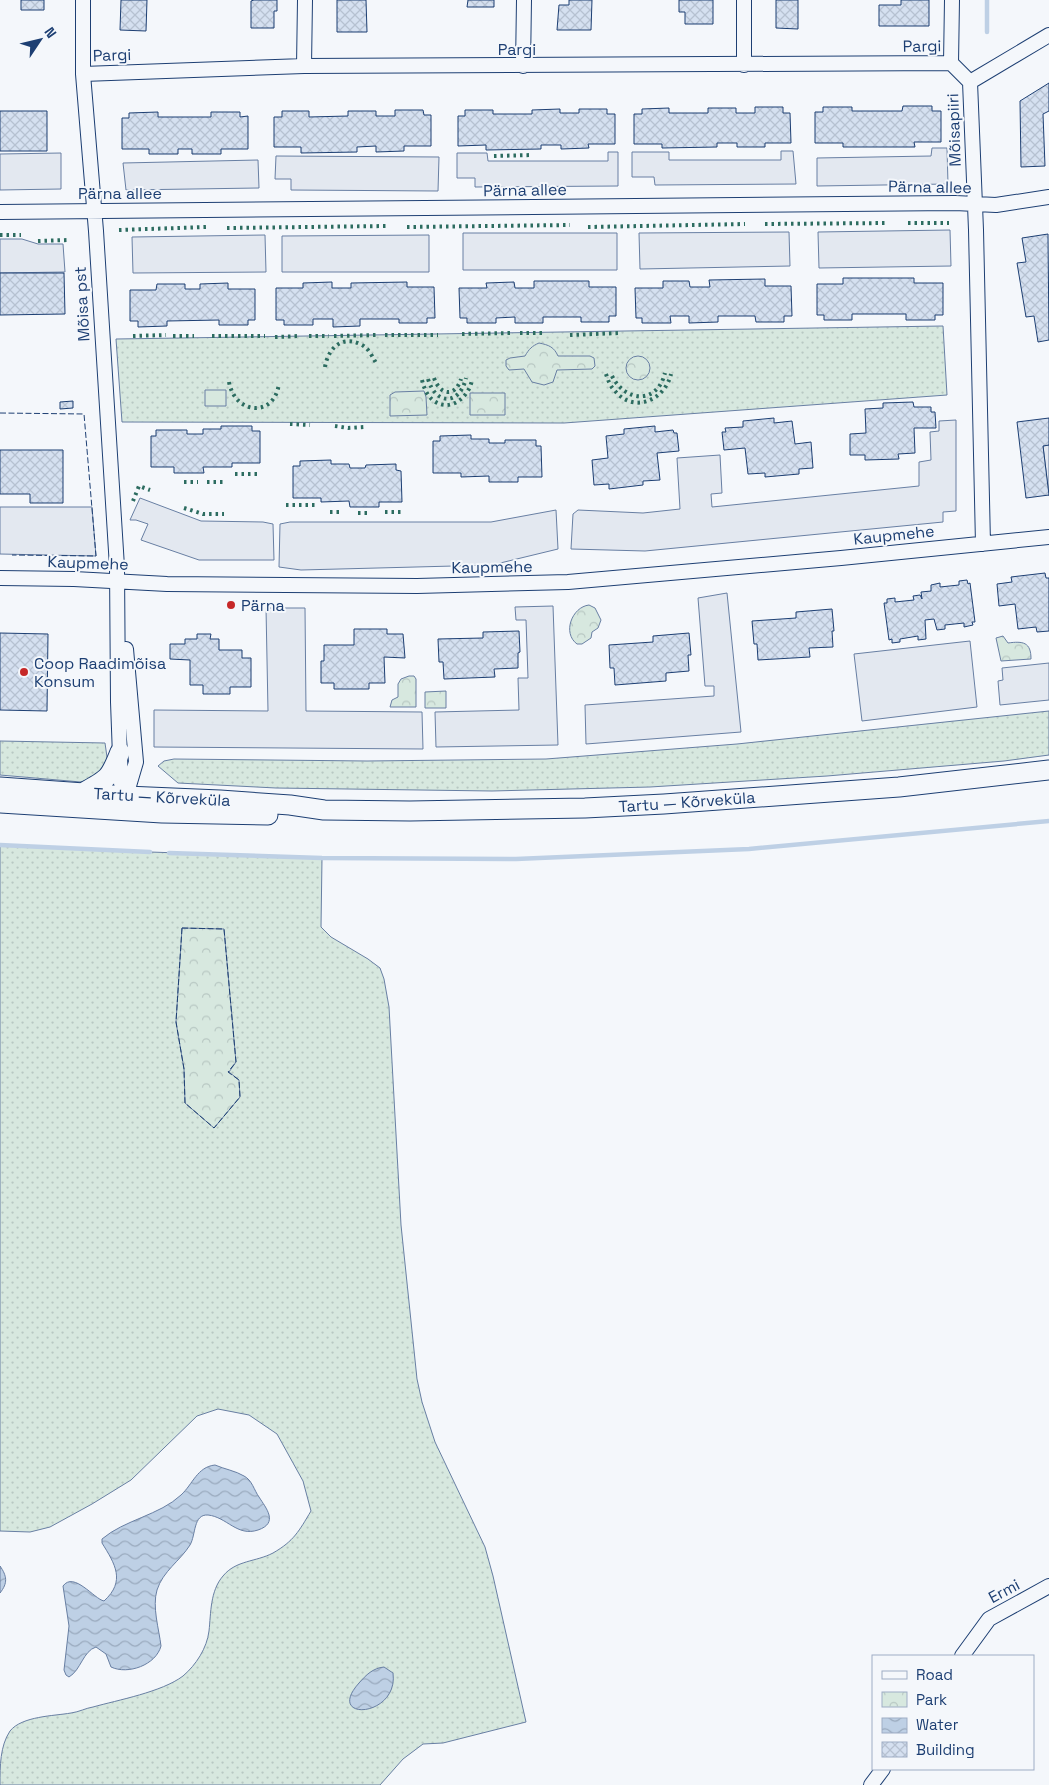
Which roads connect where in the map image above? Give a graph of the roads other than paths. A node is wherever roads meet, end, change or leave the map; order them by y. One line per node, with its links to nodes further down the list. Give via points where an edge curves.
1 (83, 0): 11 (street, Mõisa pst)
2 (305, 0): 9 (street)
3 (524, 0): 10 (street)
4 (744, 0): 8 (street)
5 (952, 0): 7 (street)
6 (1049, 35): 12 (street)
7 (951, 63): 8 (street, Pargi); 12 (street, Mõisapiiri)
8 (744, 65): 10 (street, Pargi)
9 (304, 66): 10 (street, Pargi); 11 (street, Pargi)
10 (523, 66)
11 (83, 74): 15 (street, Mõisa pst)
12 (970, 82): 14 (street, Mõisapiiri)
13 (1049, 197): 14 (street, Pärna allee)
14 (975, 205): 15 (street, Pärna allee); 18 (street)
15 (94, 211): 16 (street, Pärna allee); 20 (street, Mõisa pst)
16 (0, 212)
17 (1049, 537): 18 (street, Kaupmehe)
18 (983, 544): 20 (street, Kaupmehe, via 568,582 417,586)
19 (0, 578): 20 (street, Kaupmehe)
20 (117, 582): 21 (street, Mõisa pst)
21 (118, 607): 22 (street, Mõisa pst); 27 (street, Mõisa pst, via 126,647 136,762)
22 (120, 752): 25 (main road, via 111,774); 27 (street, Mõisa pst, via 121,783)
23 (1049, 770): 27 (main road, Tartu — Kõrveküla, via 899,787 566,808 410,811 324,810 220,800)
24 (0, 787): 25 (main road, Tartu — Kõrveküla)
25 (84, 792): 27 (main road, Tartu — Kõrveküla)
26 (0, 803): 27 (main road, Tartu — Kõrveküla)
27 (126, 803)
28 (1049, 1586): 29 (street, Ermi, via 988,1619)
29 (963, 1655)
30 (882, 1770): 31 (street)
31 (871, 1785)

